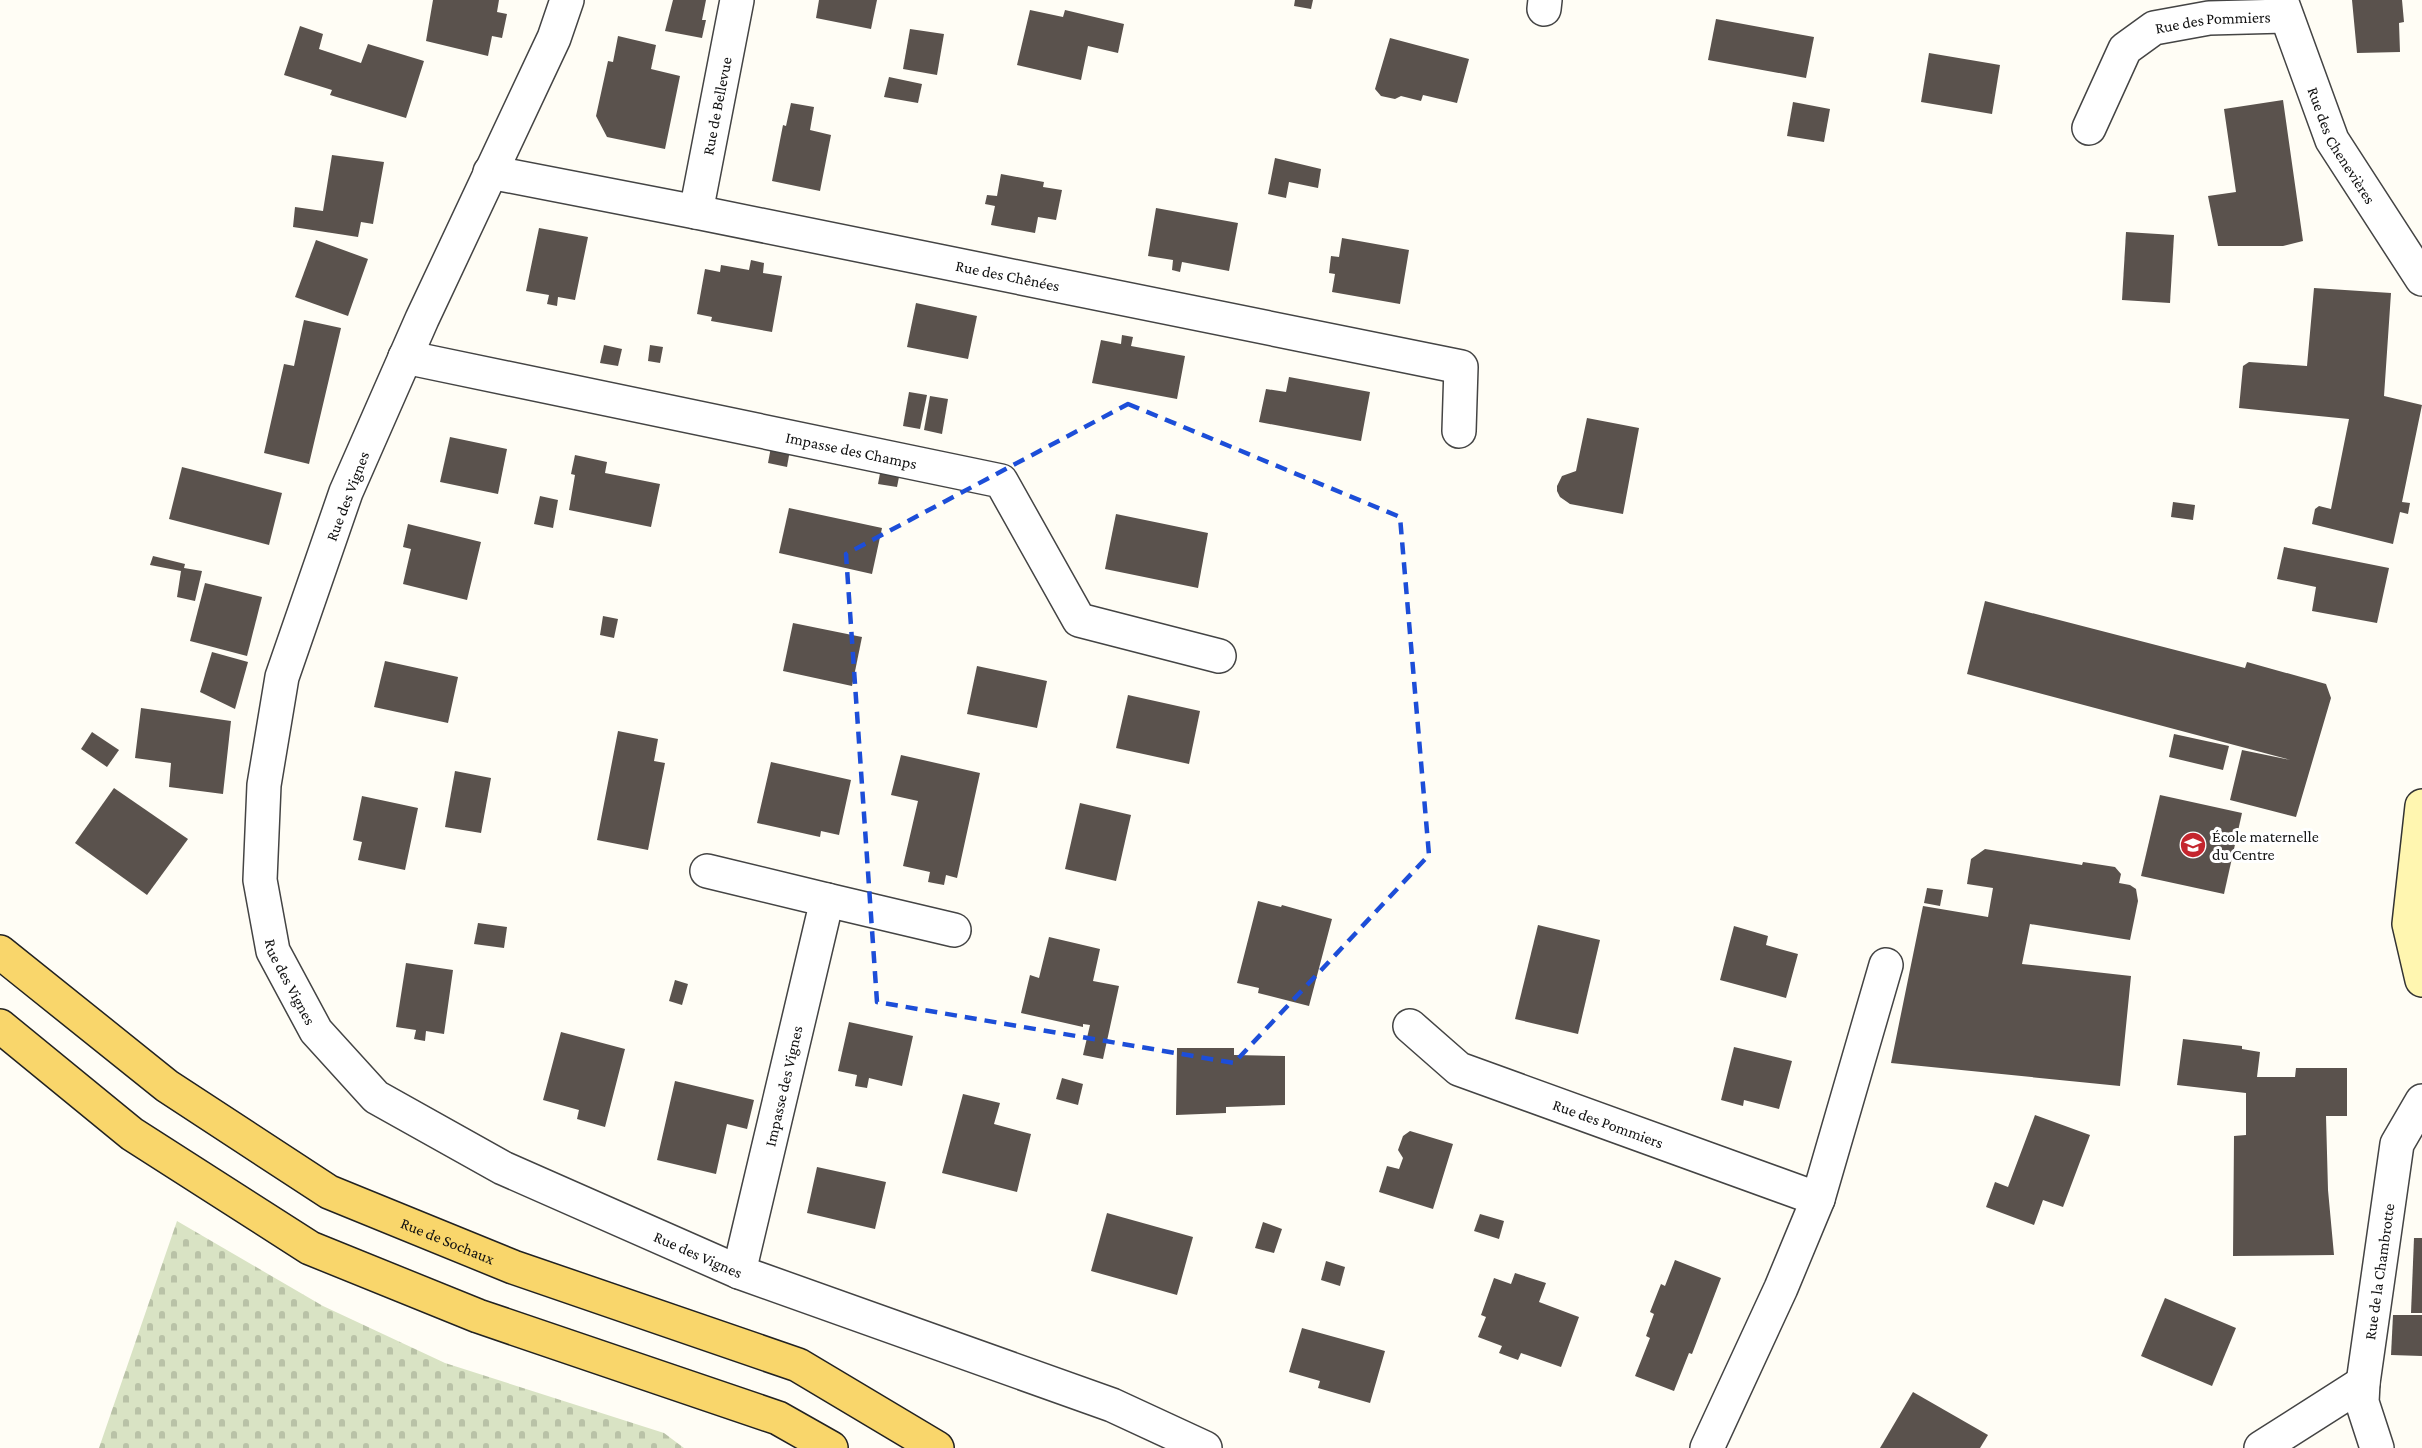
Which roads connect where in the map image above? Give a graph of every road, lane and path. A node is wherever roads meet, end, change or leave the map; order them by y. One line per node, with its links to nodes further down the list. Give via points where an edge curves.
1 (567, 0): 5 (street, Rue des Vignes, via 554,38)
2 (737, 0): 6 (street, Rue de Bellevue)
3 (2283, 8): 4 (street, Rue des Pommiers, via 2154,28 2125,49); 7 (street, Rue des Chenevières, via 2332,140)
4 (2089, 128)
5 (490, 172): 6 (street, Rue des Chênées); 8 (street, Rue des Vignes)
6 (696, 212): 9 (street, Rue des Chênées, via 1461,367)
7 (2422, 279)
8 (405, 357): 10 (street, Impasse des Champs, via 1001,481 1078,620); 22 (street, Rue des Vignes, via 346,492 282,677 264,785 260,880 273,951 316,1031 375,1097 502,1168)
9 (1459, 431)
10 (1219, 656)
11 (2422, 806): 17 (main road, via 2409,924)
12 (707, 871): 13 (street)
13 (827, 900): 14 (street); 22 (street, Impasse des Vignes)
14 (954, 930)
15 (0, 952): 25 (main road, Rue de Sochaux, via 167,1086 329,1191 513,1267 798,1365)
16 (1886, 965): 21 (street)
17 (2422, 980)
18 (0, 1026): 24 (main road, via 132,1134 310,1248 478,1316 778,1418)
19 (1410, 1026): 21 (street, Rue des Pommiers, via 1459,1069)
20 (2422, 1101): 23 (street, Rue de la Chambrotte, via 2397,1144)
21 (1818, 1199): 27 (street)
22 (739, 1272): 26 (street, Rue des Vignes, via 1112,1404)
23 (2363, 1383): 28 (street); 29 (street, Rue de la Chambrotte, via 2362,1402)
24 (831, 1448)
25 (937, 1448)
26 (1205, 1448)
27 (1707, 1448)
28 (2261, 1448)
29 (2377, 1448)

